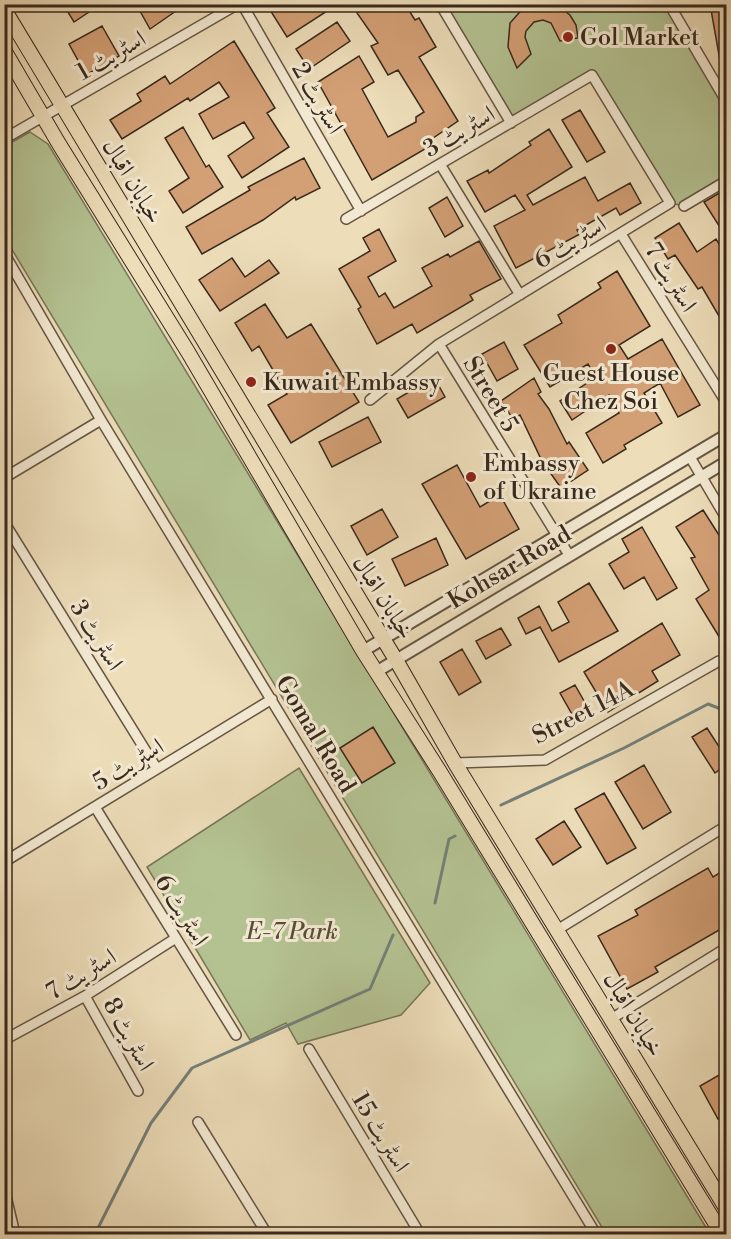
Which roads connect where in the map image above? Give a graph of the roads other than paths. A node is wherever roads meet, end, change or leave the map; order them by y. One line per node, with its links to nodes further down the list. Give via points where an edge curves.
1 (238, 4): 9 (street, اسٹریٹ 1)
2 (242, 4): 16 (street, اسٹریٹ 2)
3 (440, 4): 11 (street)
4 (669, 4): 8 (street)
5 (4, 9): 9 (main road, خیابان اقبال)
6 (4, 50): 10 (main road, خیابان اقبال)
7 (592, 75): 11 (street, اسٹریٹ 3); 18 (street, اسٹریٹ 6, via 670,203)
8 (726, 101)
9 (63, 105): 10 (street, اسٹریٹ 1); 34 (main road, خیابان اقبال)
10 (43, 116): 12 (street, اسٹریٹ 1); 35 (main road, خیابان اقبال, via 188,352)
11 (511, 123): 13 (street, اسٹریٹ 3)
12 (4, 139)
13 (440, 164): 16 (street, اسٹریٹ 3); 20 (street)
14 (726, 181): 15 (street)
15 (684, 206)
16 (361, 211): 17 (street, اسٹریٹ 3)
17 (346, 219)
18 (621, 234): 20 (street, اسٹریٹ 6); 23 (street, اسٹریٹ 7)
19 (4, 254): 24 (street, Gomal Road)
20 (520, 295): 21 (street, اسٹریٹ 6)
21 (439, 344): 22 (street, اسٹریٹ 6); 32 (street, Street 5)
22 (370, 400)
23 (726, 402)
24 (100, 420): 29 (street); 39 (street, Gomal Road)
25 (726, 435): 26 (street, Kohsar Road)
26 (690, 457): 28 (street); 32 (street, Kohsar Road)
27 (726, 462): 28 (street, Kohsar Road)
28 (702, 476): 30 (street); 33 (street, Kohsar Road)
29 (4, 478)
30 (726, 518)
31 (4, 522): 41 (street, اسٹریٹ 3)
32 (555, 536): 33 (street, Street 5); 34 (street, Kohsar Road)
33 (568, 555): 36 (street, Kohsar Road)
34 (382, 640): 35 (street, Kohsar Road); 36 (main road, خیابان اقبال)
35 (363, 651): 38 (main road, خیابان اقبال)
36 (396, 660): 38 (street, Kohsar Road); 40 (main road, خیابان اقبال)
37 (719, 661): 40 (street, Street 14A, via 545,760)
38 (376, 672): 61 (main road, خیابان اقبال)
39 (272, 699): 41 (street, اسٹریٹ 5); 60 (street, Gomal Road)
40 (455, 763): 45 (main road, خیابان اقبال)
41 (157, 769): 42 (street, اسٹریٹ 5)
42 (95, 807): 44 (street, اسٹریٹ 5); 46 (street, اسٹریٹ 6)
43 (726, 826): 45 (street)
44 (4, 862)
45 (556, 930): 49 (main road, خیابان اقبال)
46 (176, 938): 48 (street, اسٹریٹ 7); 50 (street, اسٹریٹ 6)
47 (726, 948): 49 (street)
48 (85, 996): 51 (street, اسٹریٹ 7); 53 (street, اسٹریٹ 8)
49 (611, 1019): 56 (main road, خیابان اقبال)
50 (236, 1035)
51 (4, 1040)
52 (309, 1049): 59 (street, اسٹریٹ 15)
53 (138, 1091)
54 (198, 1122): 58 (street)
55 (4, 1188): 57 (street)
56 (726, 1208)
57 (15, 1234)
58 (267, 1234)
59 (420, 1234)
60 (596, 1234)
61 (722, 1234)

